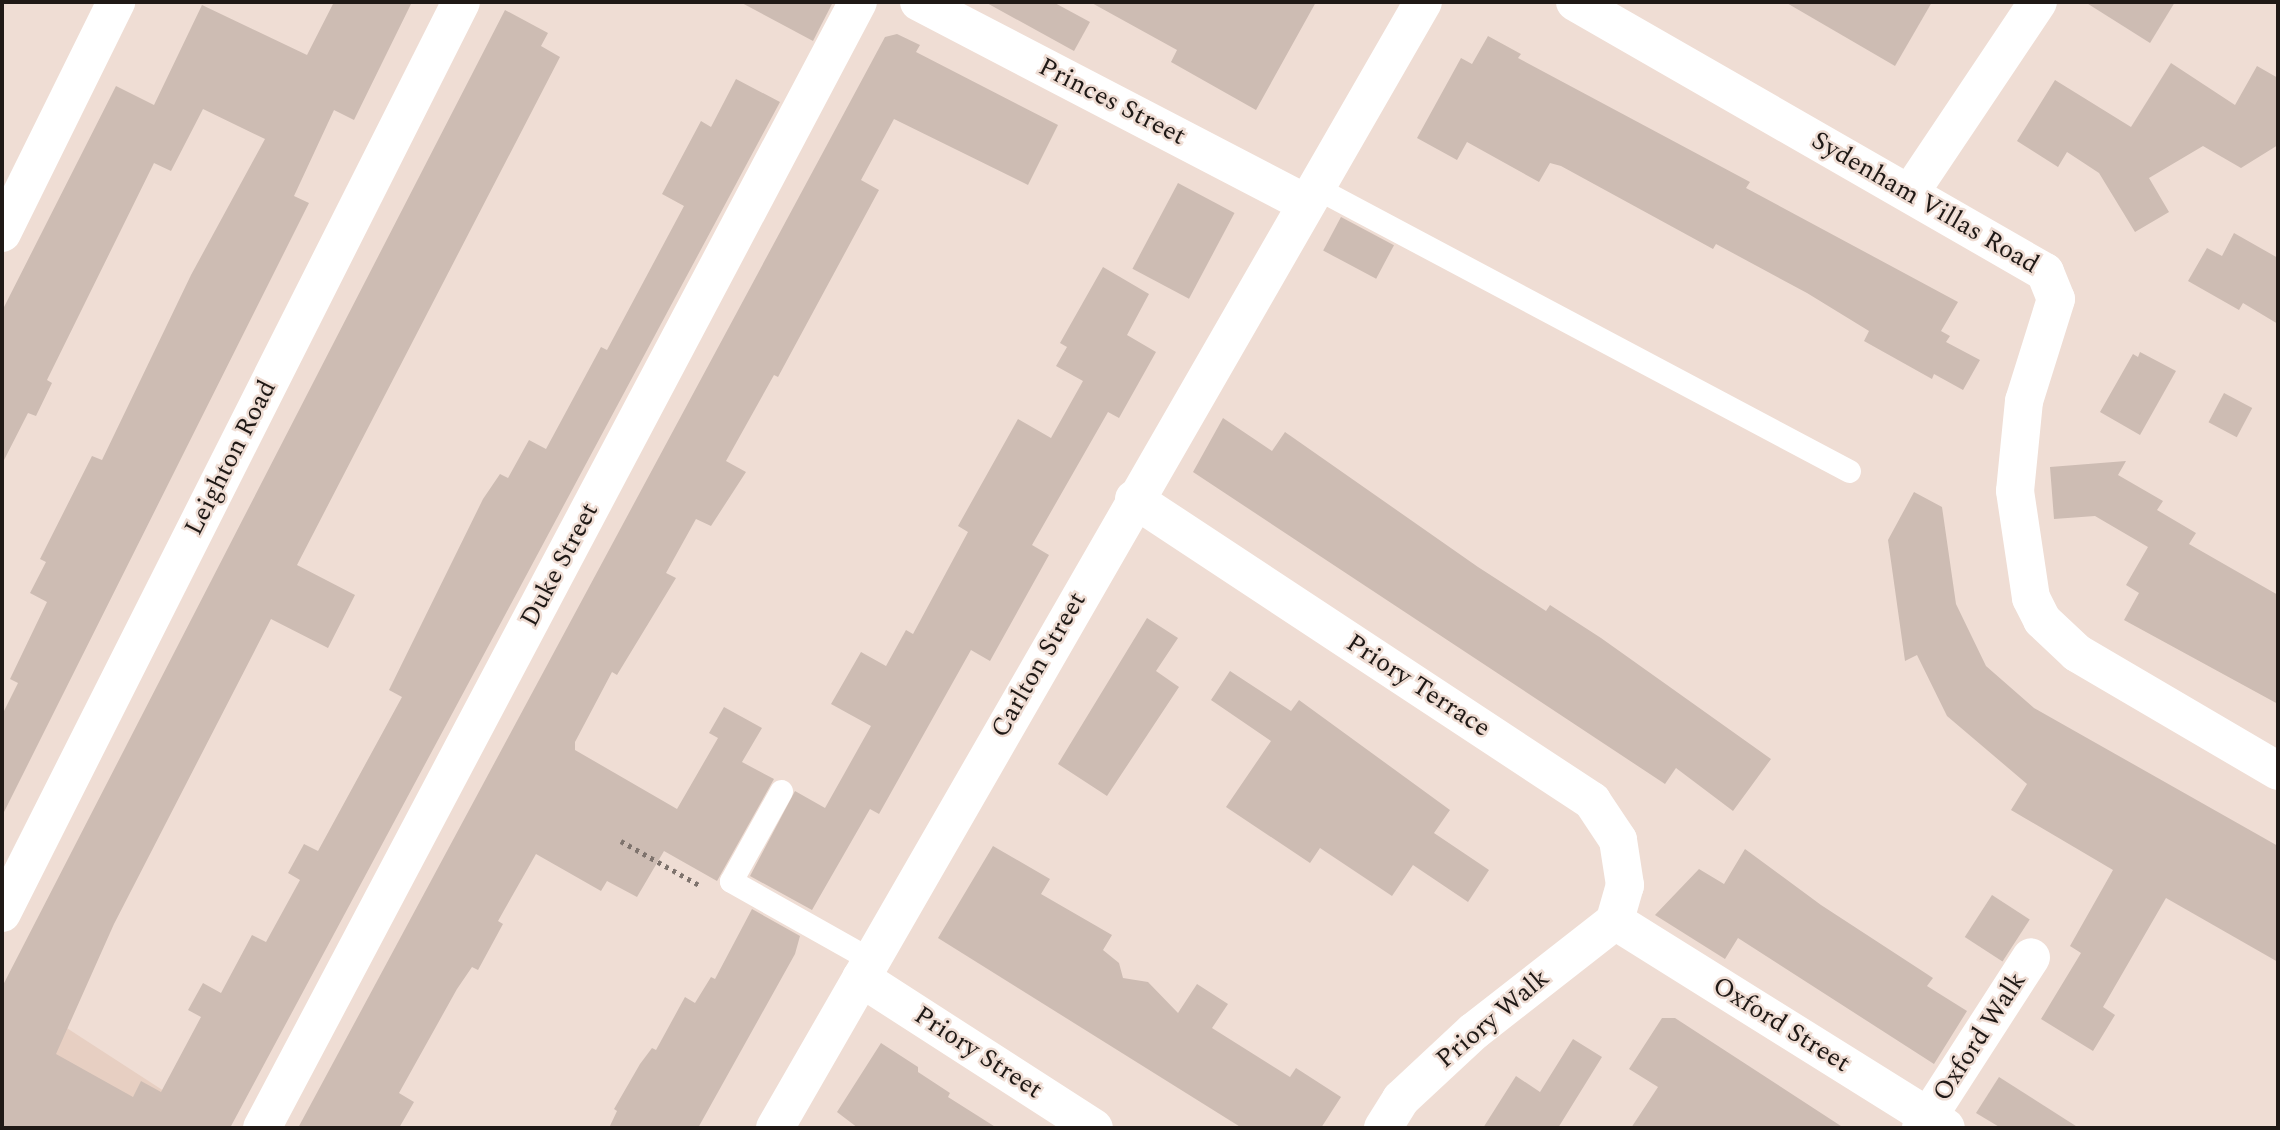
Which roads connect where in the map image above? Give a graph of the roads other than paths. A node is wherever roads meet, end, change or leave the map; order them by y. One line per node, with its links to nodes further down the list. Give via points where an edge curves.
1 (116, 2): 10 (street)
2 (461, 2): 15 (street, Leighton Road)
3 (858, 2): 20 (street, Duke Street)
4 (919, 2): 9 (street, Princes Street)
5 (1423, 2): 9 (street, Carlton Street)
6 (1575, 2): 8 (street, Sydenham Villas Road)
7 (2038, 2): 8 (street)
8 (1910, 193): 13 (street, Sydenham Villas Road, via 2036,266 2055,290 2054,308 2024,401 2015,491 2026,580 2042,620 2077,653)
9 (1309, 194): 11 (lane); 12 (street, Carlton Street)
10 (2, 233)
11 (1849, 471)
12 (1134, 499): 16 (street, Priory Terrace, via 1592,801 1618,840 1624,863 1623,896); 18 (street, Carlton Street)
13 (2278, 771)
14 (781, 790): 18 (lane, via 731,881)
15 (2, 913)
16 (1615, 921): 19 (street, Oxford Street); 23 (street, Priory Walk, via 1474,1031 1401,1099)
17 (2031, 957): 19 (street, Oxford Walk)
18 (866, 969): 21 (street, Carlton Street); 22 (street, Priory Street)
19 (1932, 1124)
20 (262, 1128)
21 (775, 1128)
22 (1094, 1128)
23 (1383, 1128)

